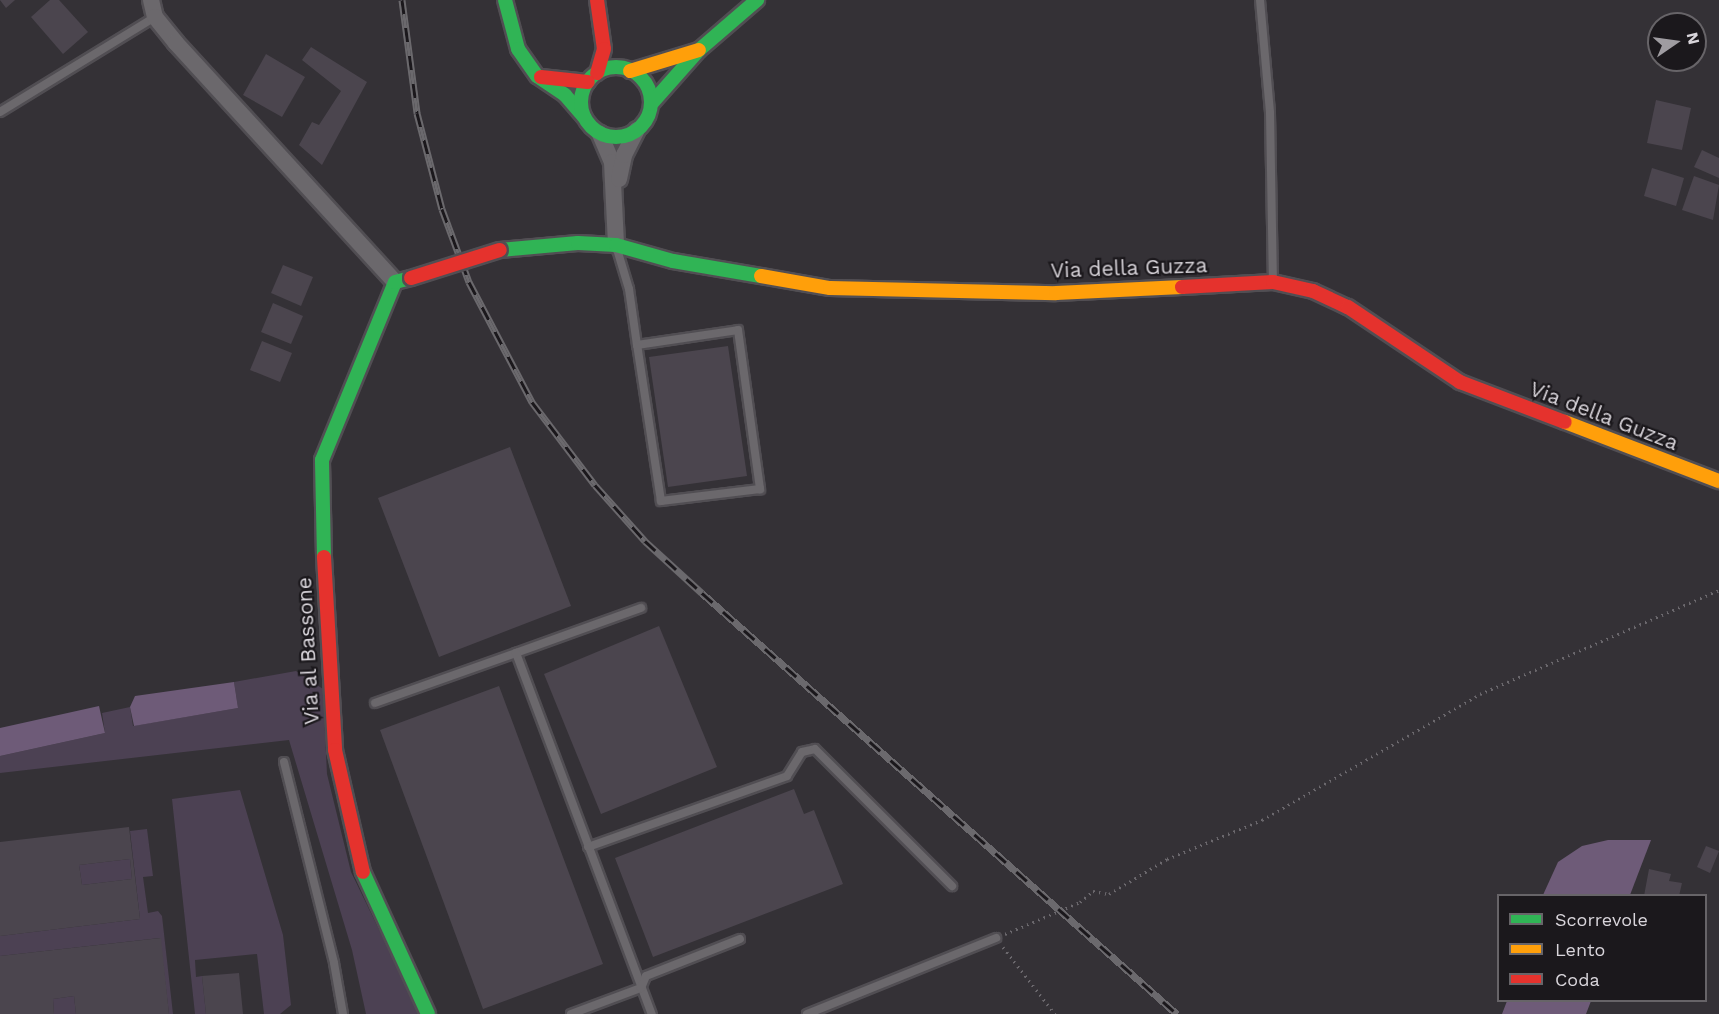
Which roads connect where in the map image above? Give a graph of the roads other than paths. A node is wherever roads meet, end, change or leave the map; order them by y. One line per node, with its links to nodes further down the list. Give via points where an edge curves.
1 (151, 0): 6 (street)
2 (505, 0): 9 (main road, via 518,49)
3 (597, 0): 10 (main road, via 604,49)
4 (757, 0): 7 (main road)
5 (1260, 0): 19 (lane, via 1270,113)
6 (155, 17): 12 (lane); 18 (street)
7 (699, 50): 8 (main road); 11 (main road)
8 (630, 71): 10 (main road, via 613,68); 11 (main road, via 646,84)
9 (537, 76): 10 (main road); 13 (main road, via 565,95)
10 (592, 78): 13 (main road, via 581,99)
11 (651, 104): 14 (main road)
12 (0, 112)
13 (585, 117): 15 (main road)
14 (637, 130): 15 (main road, via 619,137); 16 (street, via 624,156)
15 (600, 134): 16 (street, via 612,162)
16 (616, 191): 17 (street)
17 (616, 246): 18 (main road, Via della Guzza, bridge, via 578,243 500,250); 19 (main road, Via della Guzza, via 673,261 830,288 1056,293); 20 (lane, via 629,289)
18 (403, 280): 32 (main road, Via al Bassone, via 322,460 325,600 334,750 365,882)
19 (1273, 282): 21 (main road, Via della Guzza, via 1312,291 1348,307 1460,382)
20 (637, 345): 20 (lane, via 738,330 760,489 662,501)
21 (1719, 481)
22 (641, 608): 23 (lane)
23 (516, 653): 24 (lane); 26 (lane)
24 (375, 703)
25 (284, 762): 31 (lane)
26 (588, 847): 27 (lane, via 787,776 802,752 815,749); 30 (lane)
27 (952, 886)
28 (996, 938): 35 (lane)
29 (740, 939): 30 (lane, via 646,976)
30 (641, 988): 33 (lane); 34 (lane)
31 (343, 1014)
32 (428, 1014)
33 (572, 1014)
34 (652, 1014)
35 (807, 1014)

